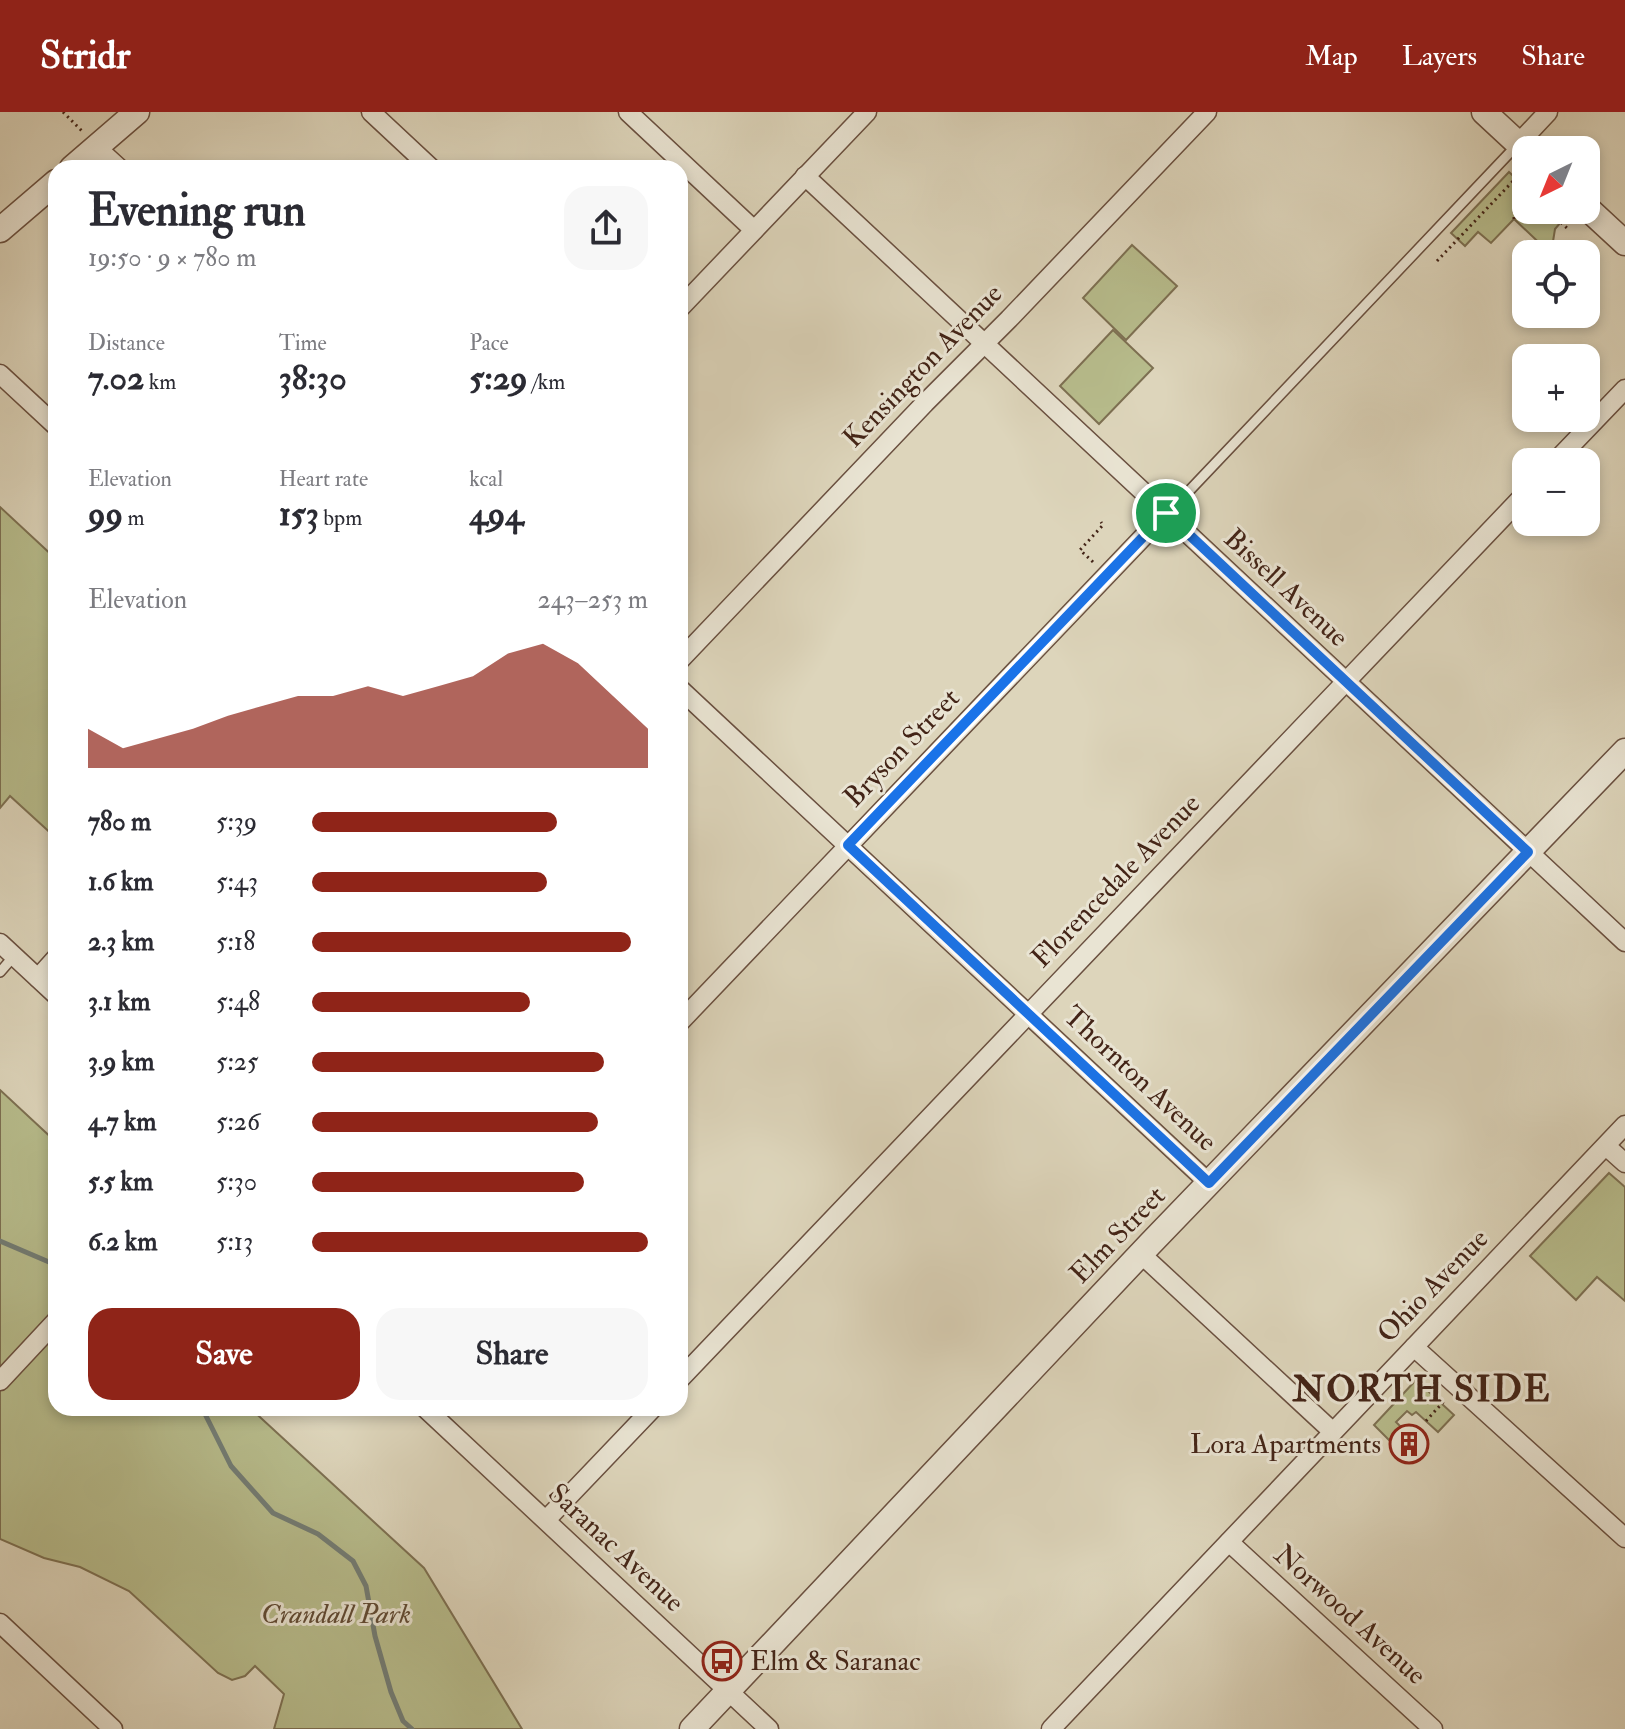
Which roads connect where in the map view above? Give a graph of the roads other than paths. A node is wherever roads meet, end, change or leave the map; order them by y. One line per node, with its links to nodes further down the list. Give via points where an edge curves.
1 (137, 112): 10 (street)
2 (371, 112): 14 (street)
3 (628, 112): 15 (street)
4 (867, 112): 17 (street)
5 (1207, 112): 24 (street, Kensington Avenue)
6 (1484, 112): 9 (street)
7 (1548, 112): 8 (street)
8 (1531, 136)
9 (1512, 139)
10 (96, 147): 12 (street); 13 (street)
11 (1512, 158): 29 (lane)
12 (81, 160)
13 (110, 160)
14 (422, 160)
15 (679, 160)
16 (688, 168): 21 (street)
17 (805, 176): 21 (street); 24 (street, Bissell Avenue)
18 (48, 189): 20 (street)
19 (1600, 220): 22 (street)
20 (0, 230)
21 (754, 230): 23 (street)
22 (1625, 243)
23 (688, 300)
24 (983, 343): 31 (street, Bissell Avenue); 32 (street, Kensington Avenue)
25 (0, 374): 27 (street)
26 (1625, 389): 28 (street)
27 (48, 419)
28 (1568, 448)
29 (1189, 491)
30 (1512, 508): 33 (street, Florencedale Avenue)
31 (1166, 513): 33 (street, Bissell Avenue); 36 (street, Bryson Street)
32 (688, 652)
33 (1346, 682): 37 (street, Bissell Avenue); 45 (street, Florencedale Avenue)
34 (688, 696): 36 (street, Thornton Avenue)
35 (1625, 751): 37 (street, Elm Street)
36 (848, 845): 45 (street, Thornton Avenue); 46 (street, Bryson Street)
37 (1528, 852): 38 (street, Bissell Avenue); 50 (street, Elm Street)
38 (1625, 942)
39 (0, 943): 40 (street)
40 (14, 956): 42 (lane); 43 (street)
41 (48, 967): 43 (street)
42 (0, 972)
43 (38, 978): 44 (street)
44 (48, 987)
45 (1028, 1013): 50 (street, Thornton Avenue); 54 (street, Florencedale Avenue)
46 (688, 1014)
47 (1625, 1125): 48 (street, Ohio Avenue)
48 (1606, 1146): 49 (street); 53 (street, Ohio Avenue)
49 (1625, 1163)
50 (1209, 1183): 51 (street, Elm Street)
51 (1141, 1254): 58 (street); 63 (street, Elm Street)
52 (48, 1330): 55 (street)
53 (1414, 1347): 58 (street, Ohio Avenue); 60 (street)
54 (688, 1371)
55 (0, 1381)
56 (434, 1416): 59 (street, Saranac Avenue)
57 (645, 1416): 59 (street)
58 (1333, 1432): 61 (street, Ohio Avenue)
59 (546, 1520): 63 (street, Saranac Avenue)
60 (1625, 1538)
61 (1229, 1542): 67 (street, Ohio Avenue); 68 (street, Norwood Avenue)
62 (0, 1623): 64 (street)
63 (728, 1690): 65 (street, Elm Street); 66 (street, Saranac Avenue)
64 (113, 1729)
65 (692, 1729)
66 (769, 1729)
67 (1051, 1729)
68 (1433, 1729)

